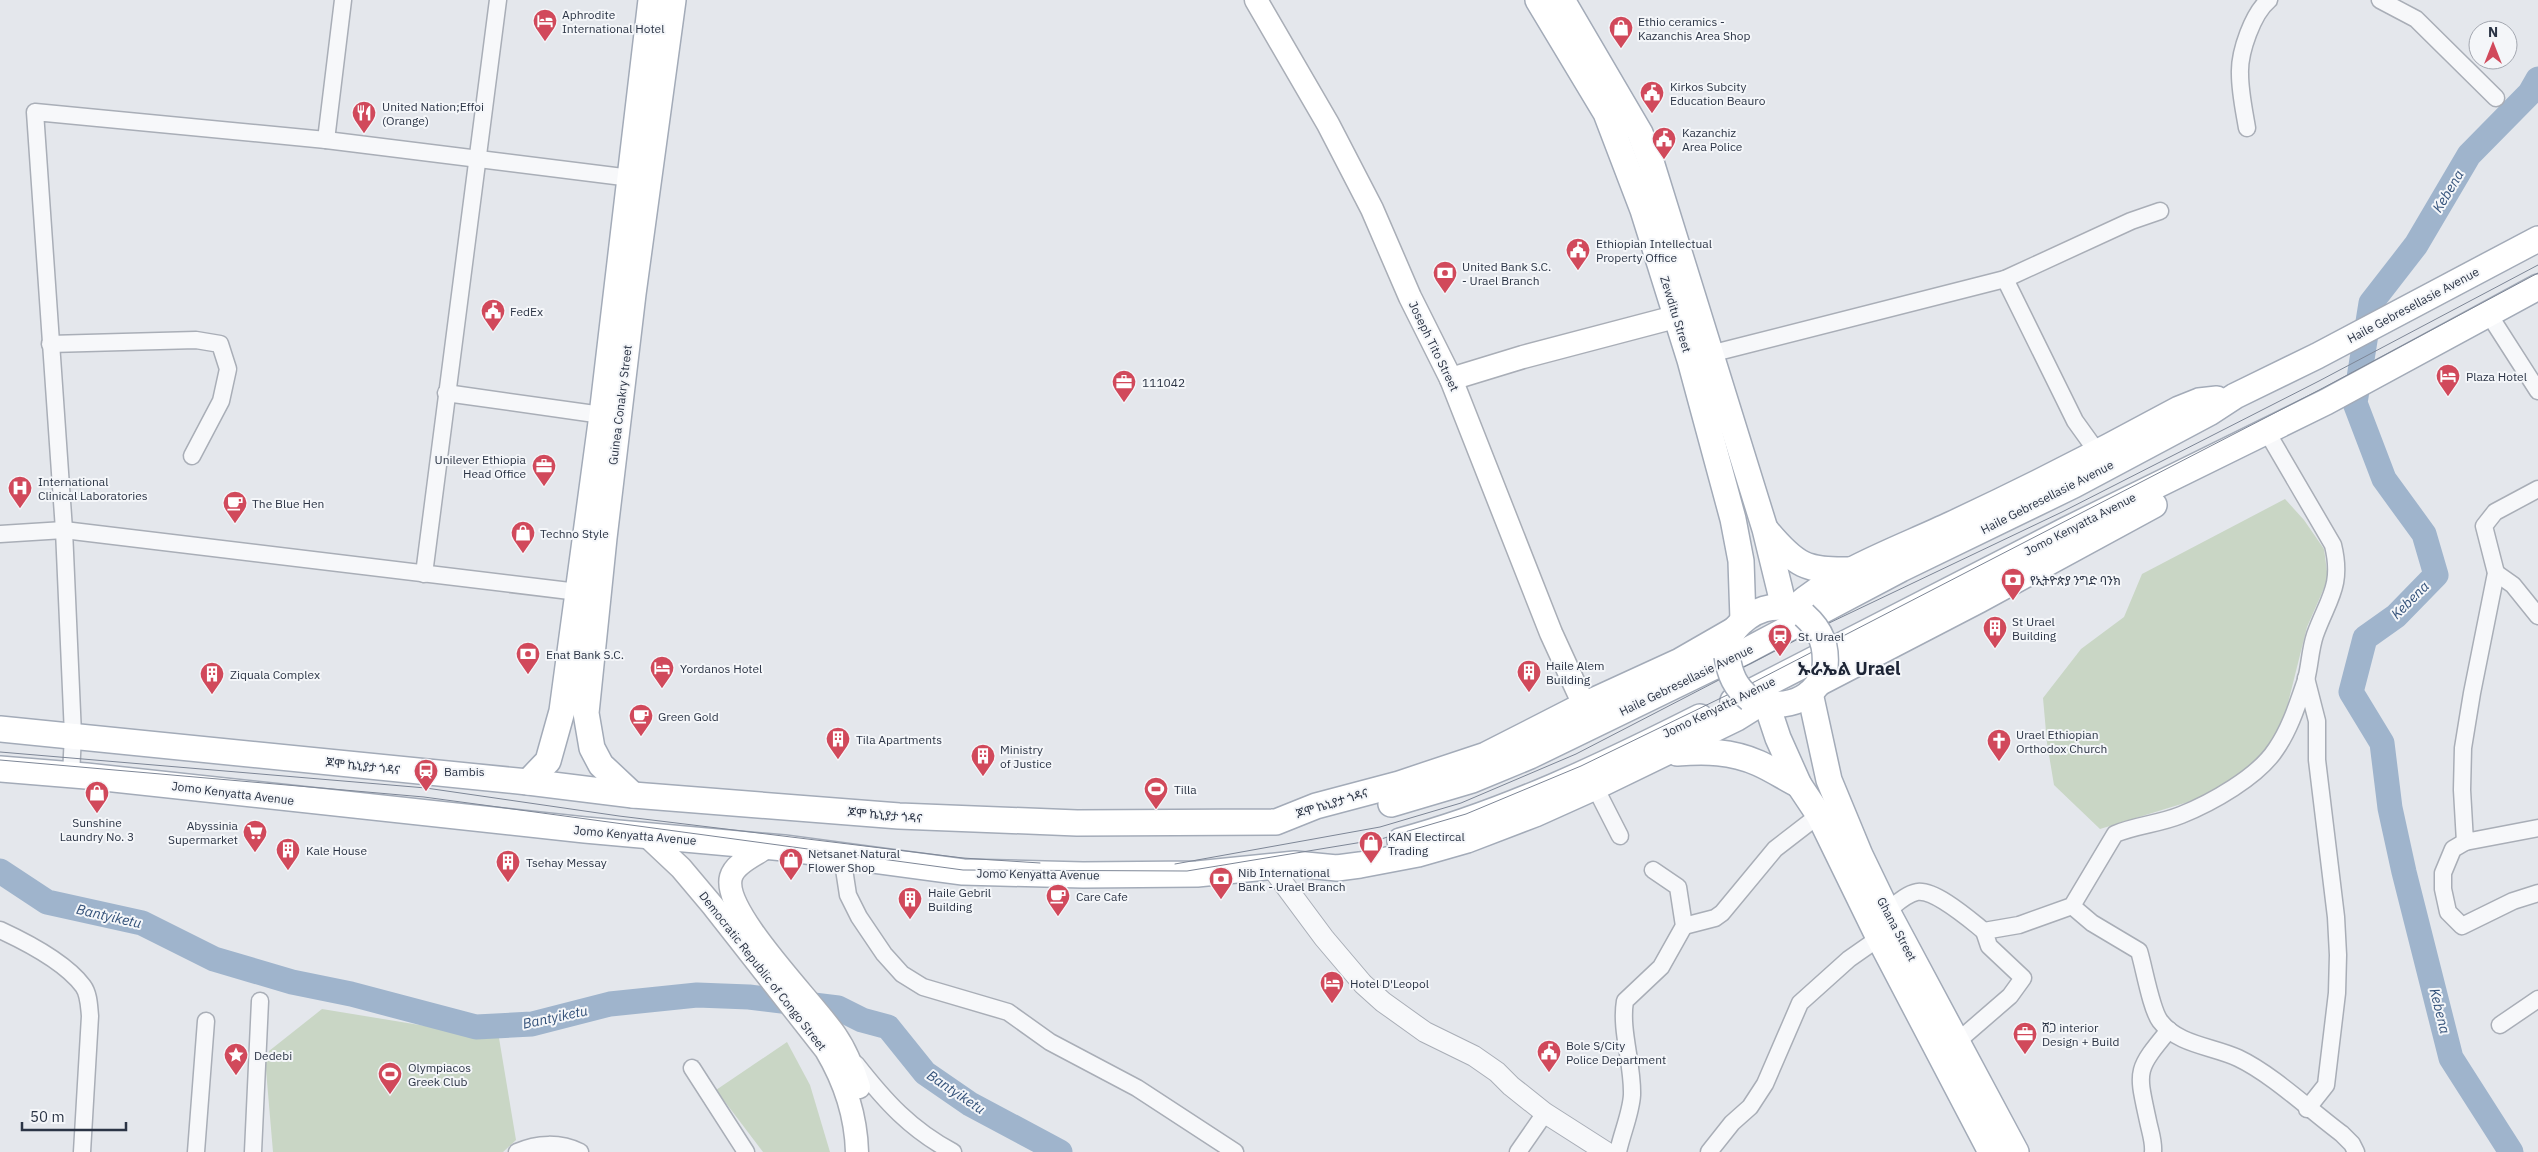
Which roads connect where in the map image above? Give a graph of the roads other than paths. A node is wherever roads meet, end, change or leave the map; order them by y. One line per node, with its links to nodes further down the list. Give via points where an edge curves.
1 (343, 0): 13 (street)
2 (498, 0): 14 (street)
3 (651, 0): 11 (main road, Guinea Conakry Street)
4 (673, 0): 11 (main road, Guinea Conakry Street)
5 (1256, 0): 24 (main road, Joseph Tito Street, via 1328,124 1372,209 1410,297)
6 (1538, 0): 21 (main road, Zewditu Street, via 1606,113)
7 (1562, 0): 21 (main road, Zewditu Street, via 1640,133 1670,220)
8 (2269, 0): 12 (street, via 2260,8 2247,38 2240,72)
9 (2380, 0): 10 (street, via 2416,19)
10 (2496, 98)
11 (647, 128): 15 (main road, Guinea Conakry Street); 36 (main road, Guinea Conakry Street, via 633,294)
12 (2247, 128)
13 (326, 140): 14 (street); 22 (street, via 36,112)
14 (478, 160): 15 (street); 26 (street)
15 (630, 178): 28 (main road, Guinea Conakry Street)
16 (2160, 211): 18 (street)
17 (2538, 239): 27 (main road, Haile Gebresellasie Avenue, via 2317,356)
18 (2005, 279): 23 (street); 30 (street, via 2076,421)
19 (2538, 287): 20 (main road)
20 (2488, 313): 25 (street); 29 (main road, Jomo Kenyatta Avenue)
21 (1686, 314): 23 (main road, Zewditu Street); 24 (main road, via 1523,356)
22 (50, 344): 31 (street, via 196,340 220,344 228,369 221,401); 34 (street)
23 (1700, 357): 33 (main road, Zewditu Street); 43 (main road, Zewditu Street, via 1739,546)
24 (1451, 379): 47 (main road, Joseph Tito Street, via 1550,633)
25 (2538, 391)
26 (446, 393): 28 (street); 39 (street)
27 (2234, 396): 30 (main road, Haile Gebresellasie Avenue, via 2199,401 2179,409); 59 (main road, Haile Gebresellasie Avenue, via 2209,413 2074,485 1530,756 1472,780 1380,807 1322,819)
28 (602, 415): 36 (main road, Guinea Conakry Street)
29 (2262, 434): 44 (street, via 2333,545 2337,561 2338,580 2315,637); 45 (main road, via 2239,461); 66 (main road, Jomo Kenyatta Avenue, via 1772,682 1579,775 1487,814 1418,836)
30 (2098, 453): 37 (main road, Haile Gebresellasie Avenue)
31 (192, 456)
32 (2538, 490): 38 (street, via 2495,512 2484,526)
33 (1765, 528): 37 (main road, via 1781,548 1805,566 1820,571); 41 (main road, Zewditu Street)
34 (64, 530): 35 (street); 39 (street); 50 (street)
35 (0, 534)
36 (594, 535): 40 (main road, Guinea Conakry Street); 48 (main road, Guinea Conakry Street)
37 (1853, 570): 41 (main road, Haile Gebresellasie Avenue, via 1808,596)
38 (2496, 573): 42 (street, via 2514,584); 63 (street, via 2463,748)
39 (424, 574): 40 (street)
40 (578, 592): 48 (main road, Guinea Conakry Street)
41 (1794, 611): 43 (main road, via 1770,607 1755,612); 45 (main road, bridge, via 1817,626 1824,640 1826,654)
42 (2538, 616)
43 (1738, 625): 46 (main road, bridge, via 1728,644 1730,673 1738,689); 47 (main road, ጆሞ ኬኒያታ ጎዳና, via 1680,661)
44 (2306, 678): 69 (street, via 2289,727 2276,750 2260,768 2215,799 2180,816 2115,834); 84 (street, via 2318,721 2317,760 2338,955 2326,1085)
45 (1818, 682): 46 (main road, via 1797,701 1782,705); 70 (main road, Ghana Street, via 1829,780)
46 (1759, 702): 51 (main road, via 1737,718); 55 (main road, Ghana Street)
47 (1584, 705): 59 (main road, ጆሞ ኬኒያታ ጎዳና, via 1486,755 1399,784 1316,806)
48 (574, 712): 54 (main road, Guinea Conakry Street, via 548,761); 57 (main road, Guinea Conakry Street, via 601,765)
49 (0, 729): 50 (main road, ጆሞ ኬኒያታ ጎዳና)
50 (73, 735): 53 (street); 54 (main road, ጆሞ ኬኒያታ ጎዳና)
51 (1665, 754): 55 (main road, via 1708,751 1736,755 1758,762); 56 (main road)
52 (0, 769): 53 (main road, Jomo Kenyatta Avenue)
53 (71, 774): 61 (main road, Jomo Kenyatta Avenue)
54 (528, 782): 57 (main road, ጆሞ ኬኒያታ ጎዳና)
55 (1799, 785): 58 (main road, Ghana Street)
56 (1595, 787): 62 (street); 66 (main road, via 1467,840 1418,854 1337,868)
57 (633, 795): 59 (main road, ጆሞ ኬኒያታ ጎዳና, via 941,819 1169,824)
58 (1819, 815): 71 (street, via 1775,849 1722,913); 74 (main road, Ghana Street)
59 (1276, 822)
60 (2538, 828): 63 (street)
61 (646, 836): 64 (main road, Jomo Kenyatta Avenue); 75 (main road, Democratic Republic of Congo Street, via 681,868)
62 (1620, 836)
63 (2465, 842): 68 (street, via 2453,849 2443,872 2448,912 2462,926 2512,901)
64 (765, 848): 65 (main road, Jomo Kenyatta Avenue); 75 (main road, Democratic Republic of Congo Street, via 735,868 731,878 731,890)
65 (842, 856): 66 (main road, Jomo Kenyatta Avenue, via 963,872 1083,875 1197,874); 95 (street, via 848,895 859,917 902,974 923,987 1008,1012 1050,1042 1137,1088)
66 (1284, 866): 85 (street, via 1324,938 1363,984 1425,1032 1474,1056)
67 (1652, 870): 71 (street, via 1678,887)
68 (2538, 893)
69 (2072, 906): 73 (street, via 2019,925); 80 (street, via 2092,923 2139,951 2158,1019)
70 (1887, 911): 73 (street, via 1911,894 1922,892 1948,904); 81 (main road, Ghana Street)
71 (1684, 926): 98 (street, via 1661,967 1625,1001 1632,1096)
72 (0, 930): 86 (street, via 32,946 64,969 84,986 89,999)
73 (1984, 931): 81 (street, via 1989,946 2023,978 2010,996)
74 (1879, 938): 99 (street, via 1848,959 1800,1003 1765,1084 1750,1107 1732,1123); 100 (main road, Ghana Street)
75 (762, 956): 82 (main road, Democratic Republic of Congo Street)
76 (2538, 999): 79 (street)
77 (260, 1001): 88 (street)
78 (206, 1021): 87 (street)
79 (2500, 1025)
80 (2169, 1030): 84 (street, via 2238,1058 2262,1072); 102 (street, via 2145,1059 2140,1071)
81 (1958, 1041): 101 (main road, Ghana Street)
82 (836, 1051): 92 (main road, Democratic Republic of Congo Street, via 837,1068 852,1110); 93 (main road, Democratic Republic of Congo Street, via 862,1098); 94 (street, via 911,1125 928,1139)
83 (692, 1068): 91 (street)
84 (2307, 1109): 103 (street, via 2342,1134)
85 (1545, 1114): 96 (street); 97 (street)
86 (82, 1152)
87 (196, 1152)
88 (253, 1152)
89 (517, 1152): 90 (street, via 551,1145 568,1146)
90 (580, 1152)
91 (746, 1152)
92 (857, 1152)
93 (871, 1152)
94 (953, 1152)
95 (1235, 1152)
96 (1518, 1152)
97 (1606, 1152)
98 (1618, 1152)
99 (1709, 1152)
100 (1991, 1152)
101 (2016, 1152)
102 (2153, 1152)
103 (2356, 1152)

